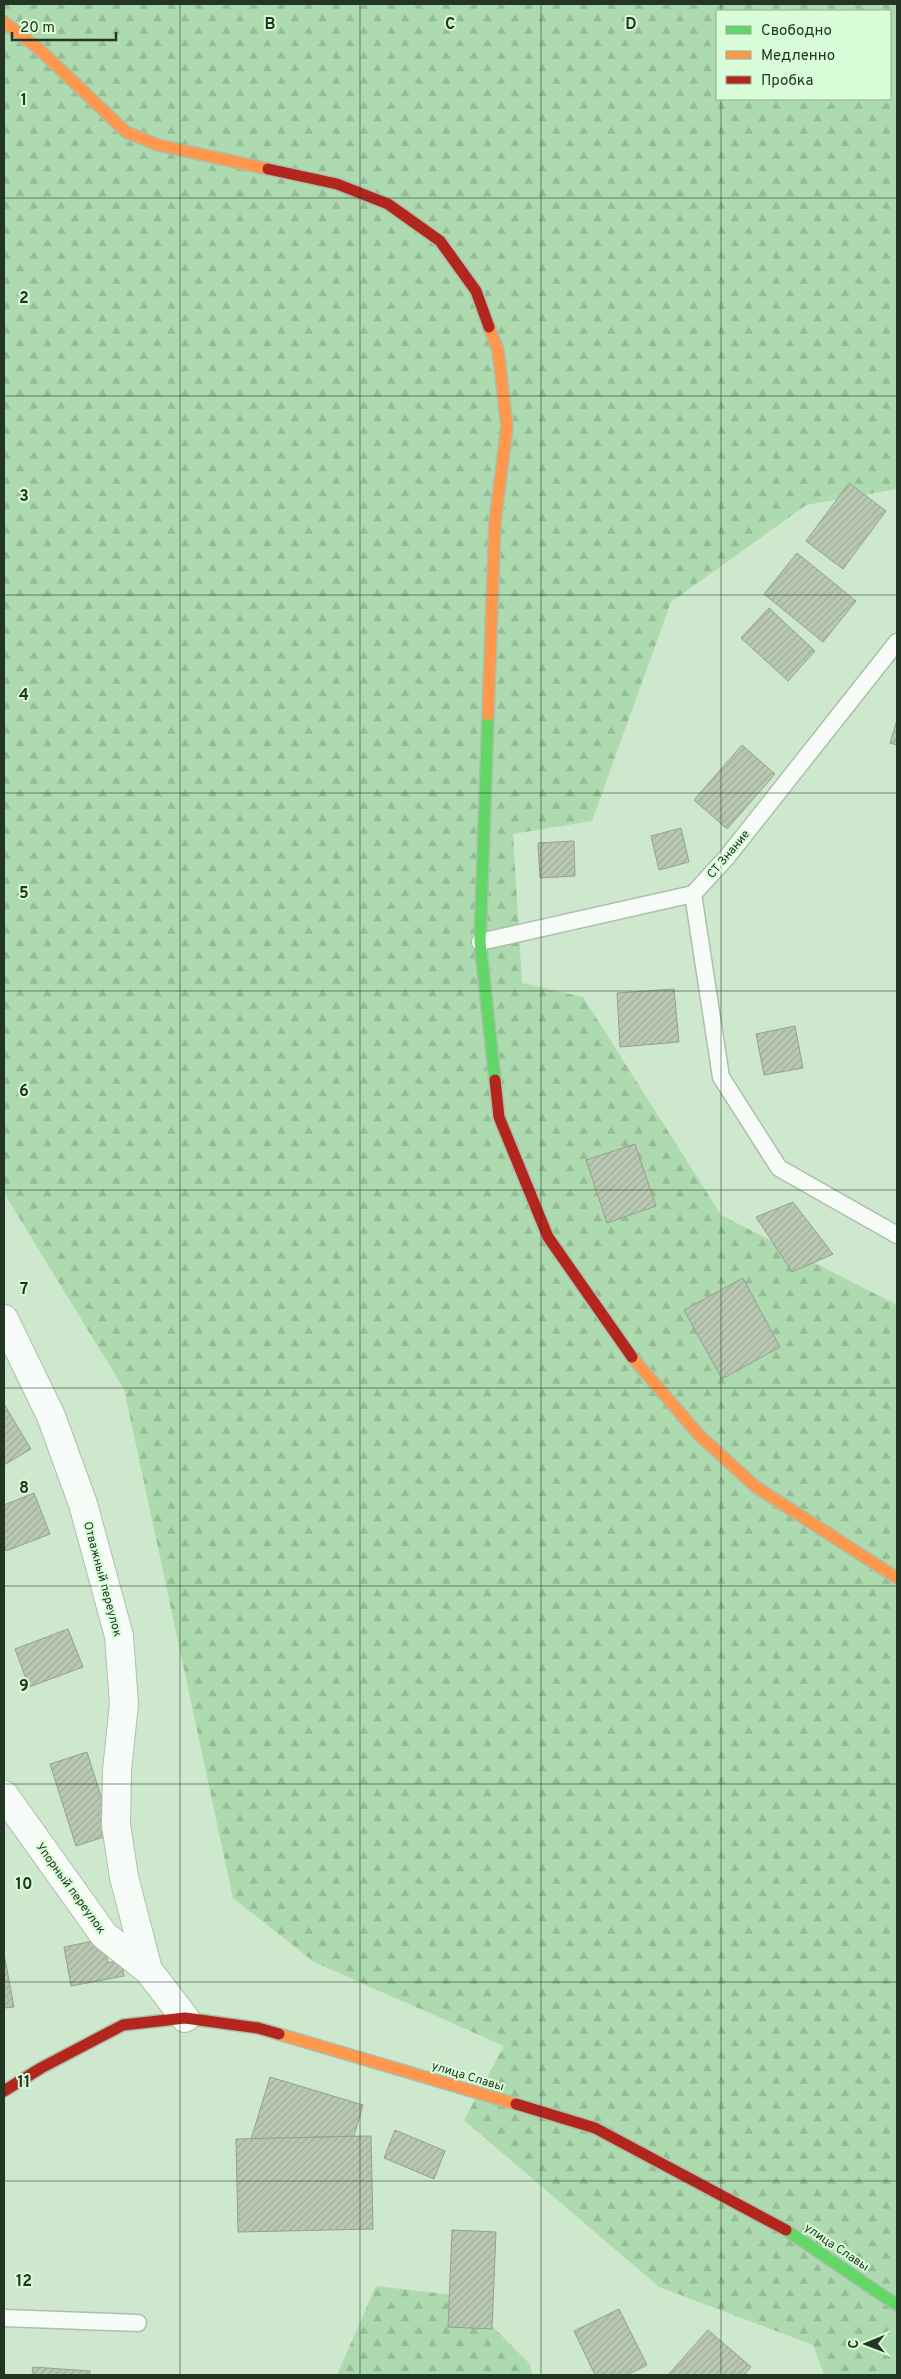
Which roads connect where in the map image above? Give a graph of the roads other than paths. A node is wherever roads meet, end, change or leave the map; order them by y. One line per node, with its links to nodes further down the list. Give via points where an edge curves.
1 (4, 22): 4 (street, via 39,49 126,132 158,145 337,184 388,204 440,241 476,292 498,350 507,428 495,521)
2 (897, 642): 3 (lane, СТ Знание, via 727,857)
3 (693, 894): 4 (lane); 5 (lane, via 721,1077 779,1168)
4 (480, 942): 7 (street, via 499,1117 548,1237 623,1346 699,1435 756,1487)
5 (897, 1235)
6 (4, 1319): 9 (street, Отважный переулок, via 58,1434 83,1504 119,1636 124,1704 117,1770 116,1825 124,1877)
7 (897, 1578)
8 (4, 1795): 9 (street, Упорный переулок, via 104,1935)
9 (148, 1970): 10 (street, Упорный переулок)
10 (185, 2018): 11 (street, улица Славы, via 124,2025 41,2068); 12 (street, улица Славы, via 258,2028 596,2128 790,2232)
11 (4, 2092)
12 (897, 2305)
13 (4, 2318): 14 (lane)
14 (138, 2323)

